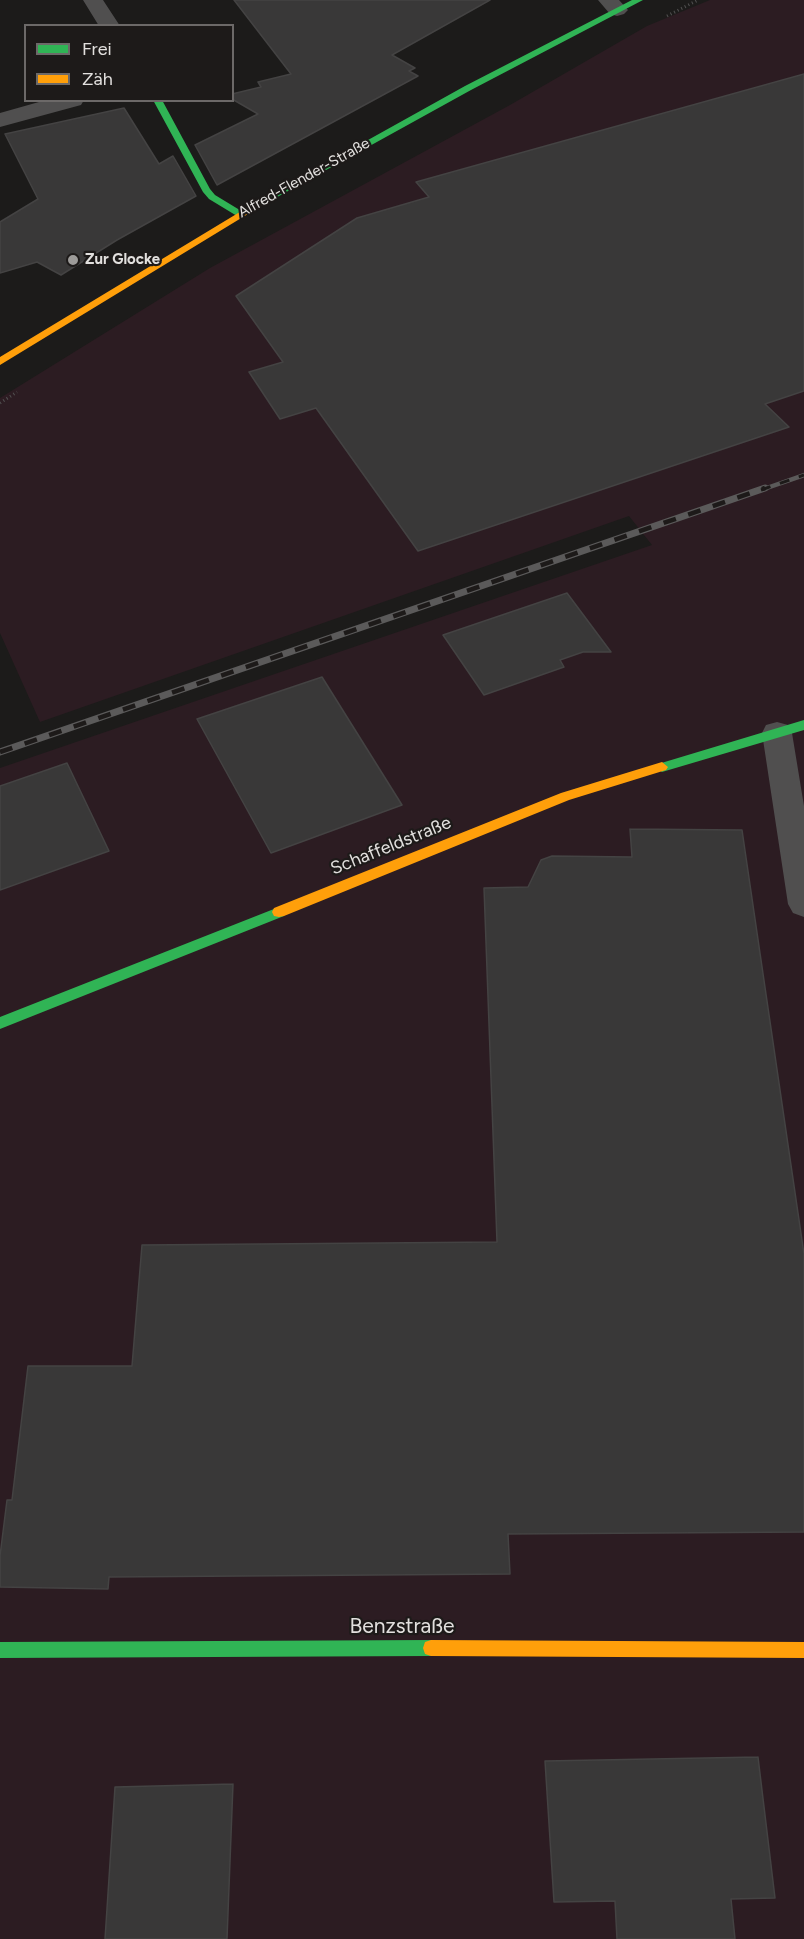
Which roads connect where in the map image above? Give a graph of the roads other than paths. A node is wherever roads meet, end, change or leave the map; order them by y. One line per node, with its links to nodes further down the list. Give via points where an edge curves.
1 (93, 0): 4 (street)
2 (639, 0): 3 (street, Alfred-Flender-Straße)
3 (612, 5): 8 (street, Alfred-Flender-Straße)
4 (109, 24)
5 (66, 102): 7 (street)
6 (158, 102): 8 (street, via 206,190)
7 (0, 120)
8 (240, 214): 9 (street, Alfred-Flender-Straße)
9 (0, 362)
10 (790, 729): 11 (street); 12 (street, Schaffeldstraße, via 565,796)
11 (804, 904)
12 (0, 1023)
13 (0, 1650): 14 (street, Benzstraße)
14 (804, 1650)

